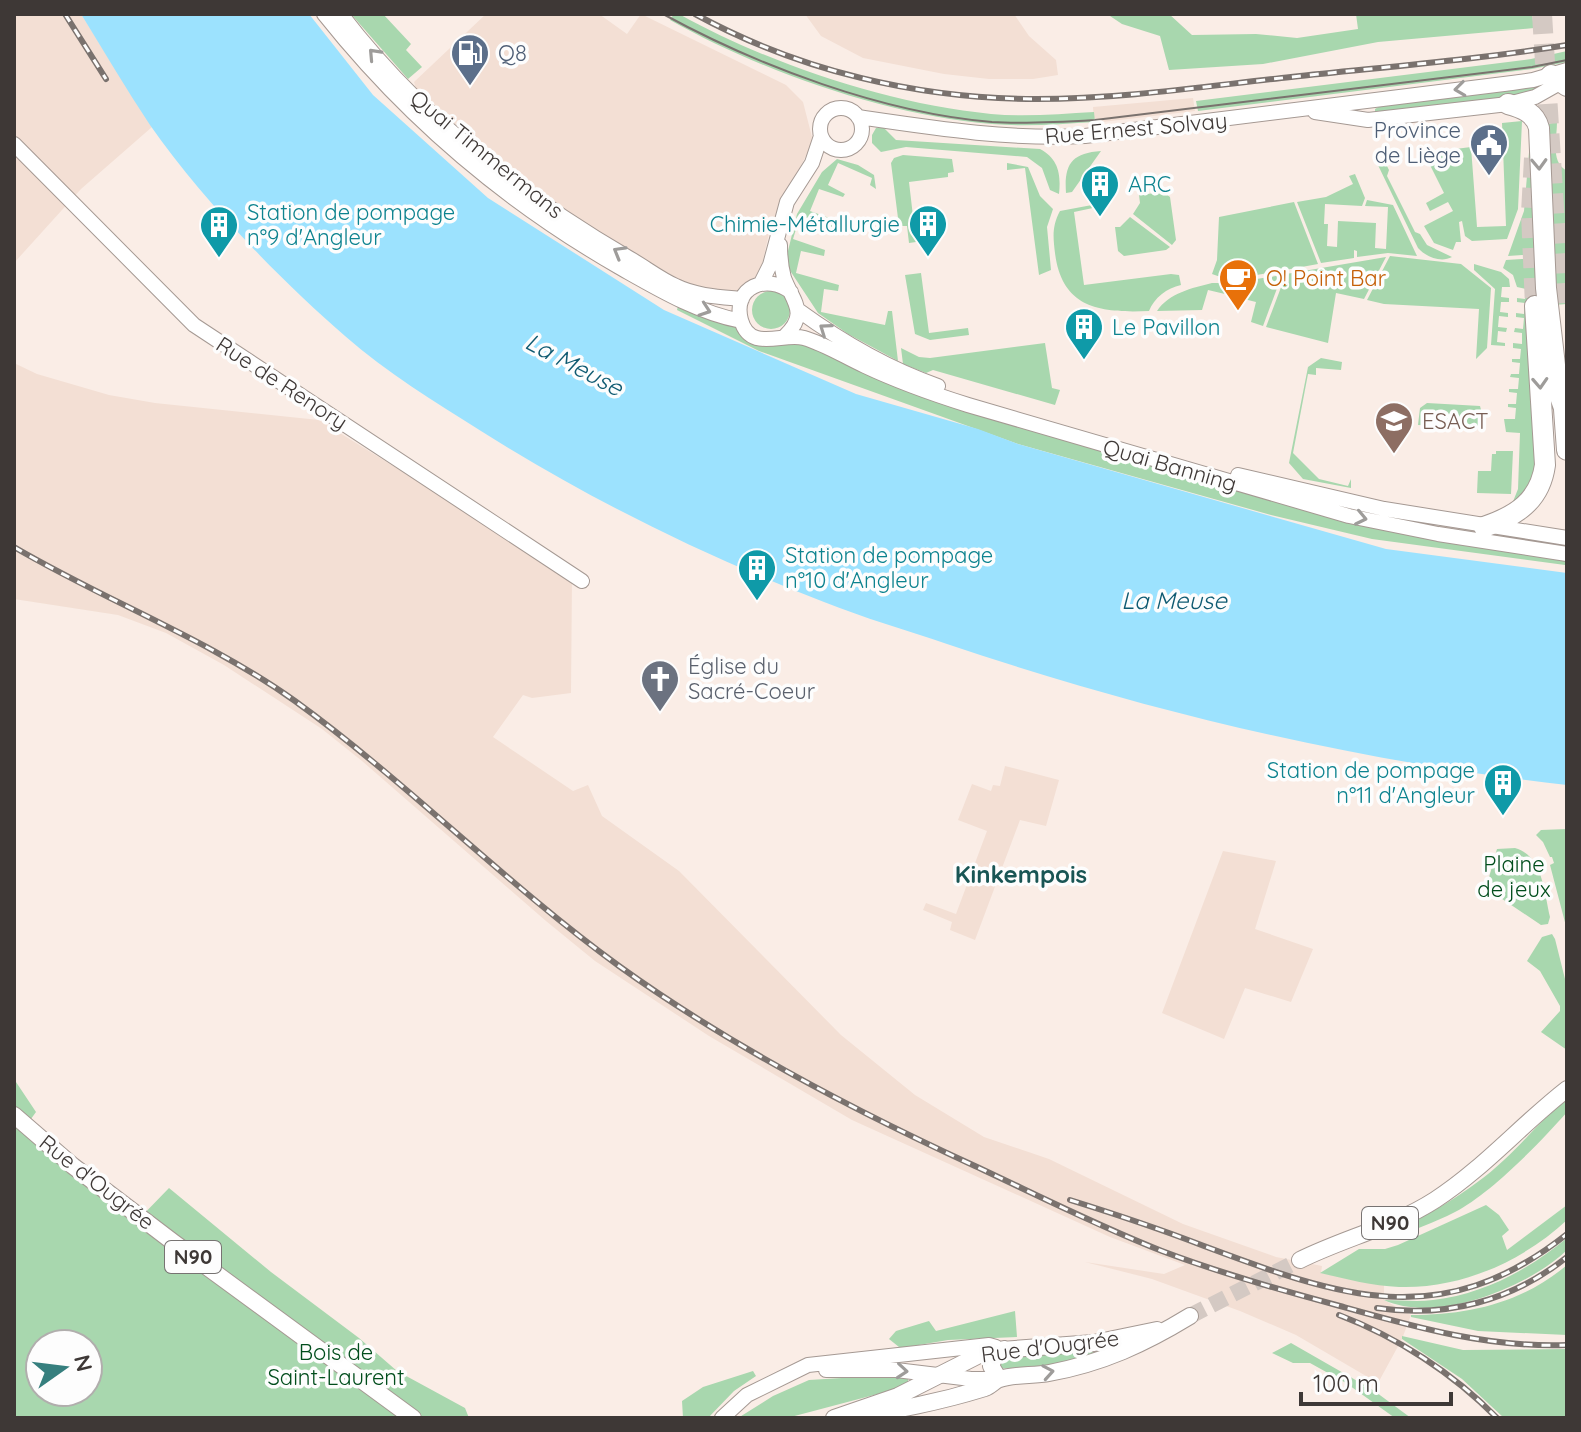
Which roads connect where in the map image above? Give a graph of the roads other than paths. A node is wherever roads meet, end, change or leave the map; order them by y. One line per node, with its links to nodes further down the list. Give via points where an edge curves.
1 (324, 14): 20 (main road, Quai Timmermans, one-way to 20, via 396,96 512,196 581,245 670,296)
2 (341, 14): 16 (main road, Quai Timmermans, one-way to 2, via 677,287 584,232 520,186 405,88)
3 (1563, 78): 4 (main road, Rue Ernest Solvay, one-way to 4); 5 (main road, Rue Ernest Solvay, via 1535,97)
4 (1387, 98): 6 (main road, Rue Ernest Solvay); 7 (main road, via 1371,106)
5 (1508, 104): 7 (main road, Rue Ernest Solvay); 22 (highway, one-way to 22, via 1533,116 1539,128 1546,288)
6 (1295, 111): 7 (main road, Rue Ernest Solvay); 8 (main road, Rue Ernest Solvay, via 1062,137 990,135 882,120)
7 (1368, 120)
8 (860, 124): 9 (main road, via 846,108 831,110 821,121); 11 (main road, via 858,141)
9 (821, 136): 11 (main road); 12 (main road)
10 (14, 144): 27 (main road, Rue de Renory, via 194,325)
11 (835, 150): 12 (main road)
12 (812, 163): 13 (main road, via 787,202)
13 (780, 232): 14 (main road); 15 (main road, via 781,267)
14 (761, 283): 15 (main road, via 782,285); 16 (main road)
15 (791, 292): 19 (main road)
16 (742, 299): 20 (main road)
17 (1560, 304): 22 (highway)
18 (1535, 306): 24 (highway, one-way to 24, via 1543,477 1519,512)
19 (798, 310): 21 (main road); 24 (main road, Quai Banning, one-way to 19, via 1244,476 994,405 902,373)
20 (741, 321): 21 (main road, Quai Banning, via 760,340)
21 (785, 336): 26 (main road, Quai Banning, one-way to 26, via 807,339 909,386 968,405 1349,516)
22 (1564, 408): 23 (highway)
23 (1567, 450)
24 (1484, 527): 25 (main road, Quai Banning)
25 (1567, 538)
26 (1567, 554)
27 (582, 581)
28 (1567, 1089): 30 (main road, N90, via 1434,1201)
29 (14, 1115): 38 (main road, Rue d'Ougrée / N90, via 148,1223)
30 (1300, 1260)
31 (1190, 1316): 32 (main road, Rue d'Ougrée)
32 (1170, 1326): 33 (main road, Rue d'Ougrée, via 1094,1343); 36 (main road, Rue d'Ougrée, one-way to 32, via 1095,1361 1141,1345)
33 (1004, 1349): 34 (main road, via 989,1345 820,1362); 35 (main road, Rue d'Ougrée, via 976,1354); 36 (main road, via 991,1366)
34 (790, 1374): 35 (main road, one-way to 35, via 868,1369); 39 (main road, via 747,1395)
35 (942, 1375): 36 (main road); 37 (main road, Rue d'Ougrée)
36 (999, 1379): 37 (main road, Rue d'Ougrée, via 969,1392)
37 (840, 1417)
38 (413, 1418)
39 (722, 1418)

